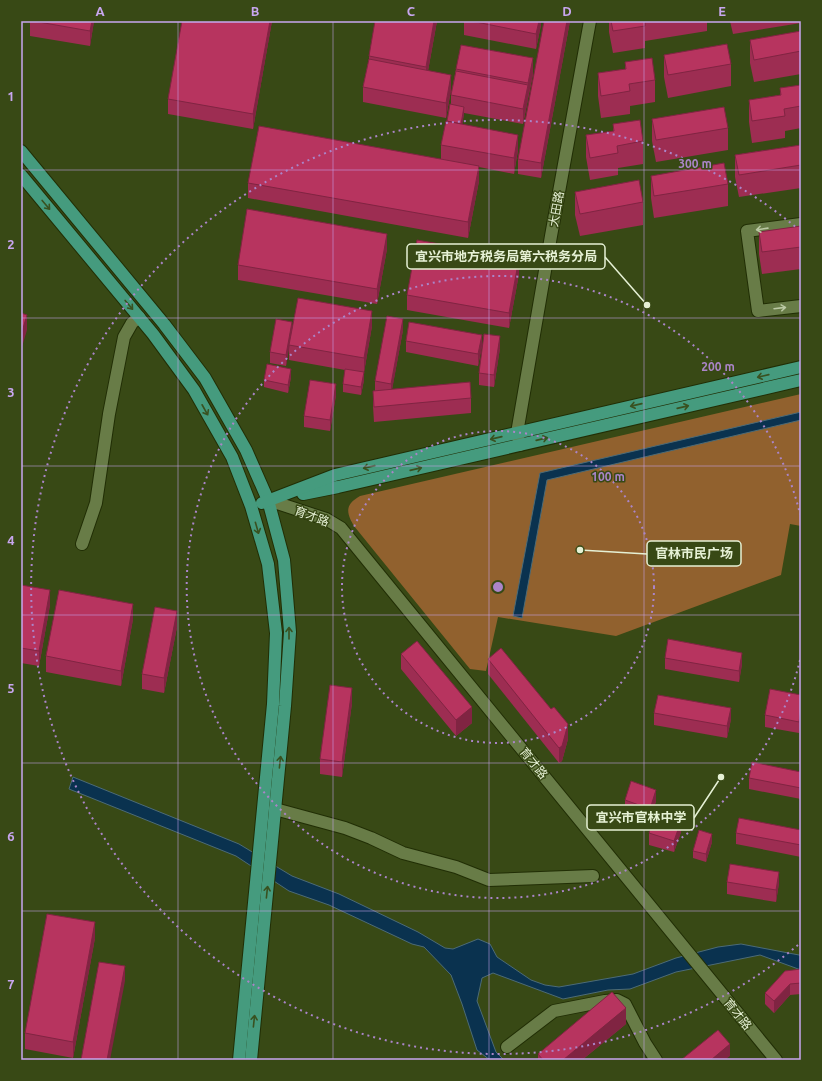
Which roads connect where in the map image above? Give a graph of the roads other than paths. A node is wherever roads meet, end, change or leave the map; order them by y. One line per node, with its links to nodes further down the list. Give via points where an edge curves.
1 (590, 21): 9 (street, 大田路, via 552,228)
2 (21, 151): 10 (main road, via 164,324 205,378 246,450)
3 (21, 176): 6 (main road, one-way to 6)
4 (801, 224): 5 (street, one-way to 5, via 747,231 758,311)
5 (801, 306)
6 (139, 317): 11 (main road, one-way to 11, via 194,390 232,457); 12 (street, via 124,337 96,503)
7 (801, 367): 9 (main road, one-way to 9)
8 (801, 380): 9 (main road, one-way to 8)
9 (519, 439): 10 (main road, via 335,475)
10 (268, 500): 11 (main road); 13 (main road, one-way to 10, via 286,706 290,632 284,560); 19 (street, 育才路, via 326,519 341,528)
11 (251, 506): 16 (main road, one-way to 16, via 268,564 276,633 273,704)
12 (82, 544)
13 (275, 810): 14 (street, via 345,828 403,853 456,867 489,880); 17 (main road, one-way to 13)
14 (593, 876)
15 (507, 1047): 18 (street, via 554,1011 617,1000 625,1004)
16 (239, 1060)
17 (250, 1060)
18 (656, 1060)
19 (776, 1060)

